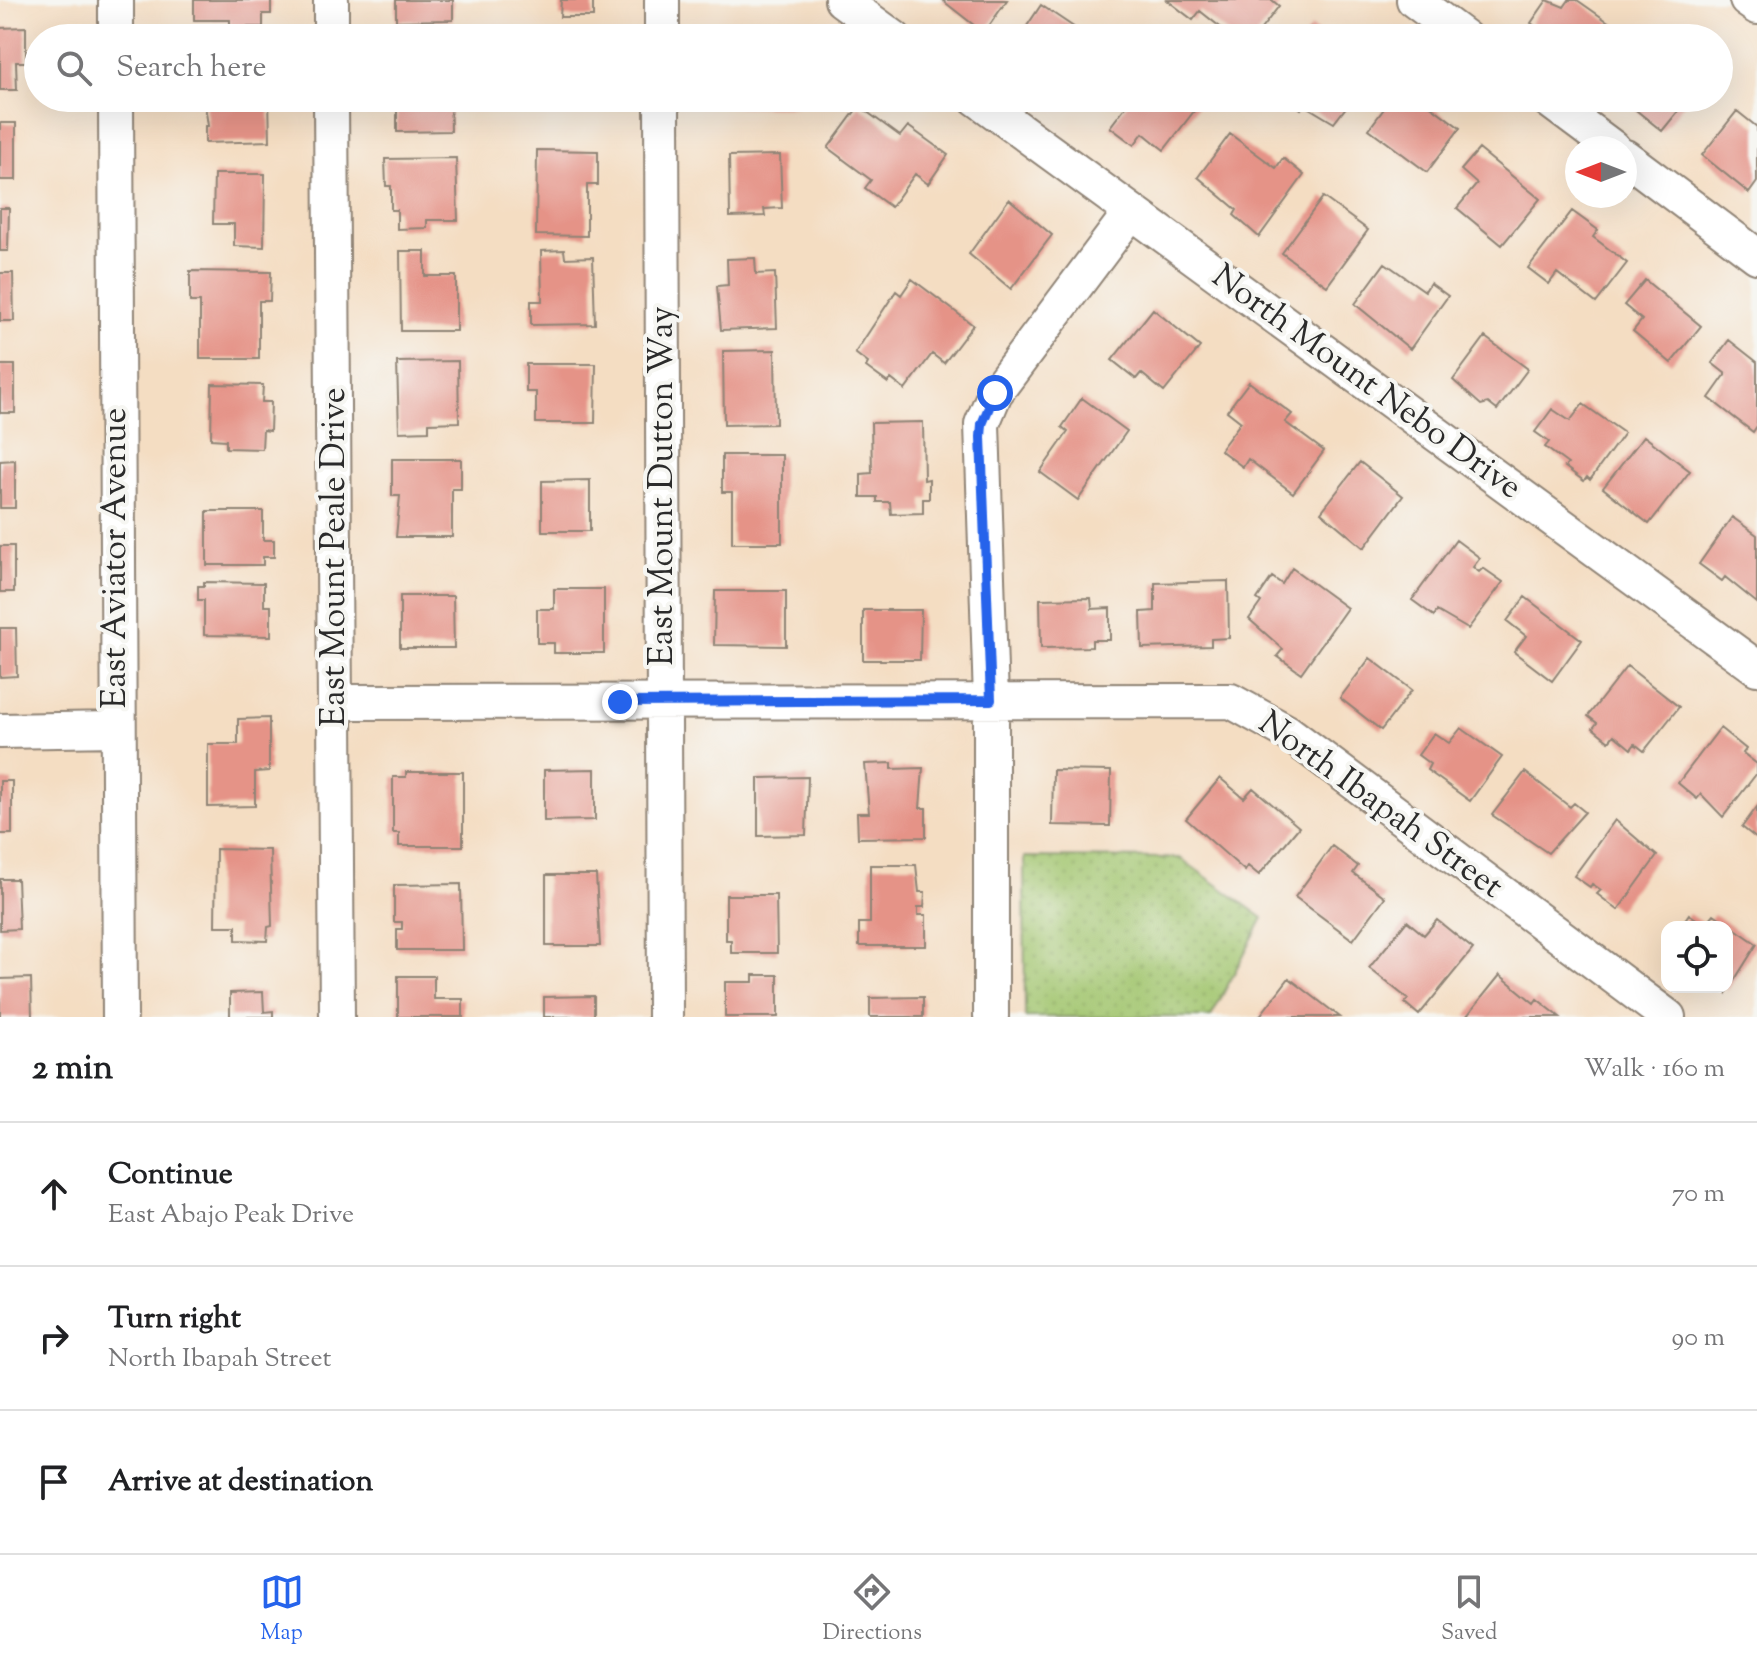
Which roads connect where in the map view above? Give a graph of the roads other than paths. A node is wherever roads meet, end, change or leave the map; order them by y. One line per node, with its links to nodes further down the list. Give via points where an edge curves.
1 (116, 0): 8 (street)
2 (331, 0): 9 (street)
3 (662, 0): 10 (street)
4 (842, 0): 11 (street)
5 (1414, 0): 12 (street)
6 (1747, 0): 7 (street)
7 (1757, 7)
8 (116, 24)
9 (331, 24)
10 (662, 24)
11 (875, 24)
12 (1446, 24)
13 (116, 112): 26 (street, East Aviator Avenue)
14 (331, 112): 24 (street, East Mount Peale Drive)
15 (662, 112): 25 (street, East Mount Dutton Way)
16 (995, 112): 20 (street, North Mount Nebo Drive)
17 (1565, 112): 18 (street)
18 (1597, 136)
19 (1637, 166): 21 (street)
20 (1131, 212): 22 (street, North Mount Nebo Drive); 23 (street, via 995,393 982,424)
21 (1757, 256)
22 (1757, 668)
23 (991, 700): 25 (street, North Ibapah Street); 31 (street); 32 (street, North Ibapah Street, via 1231,701 1287,732)
24 (336, 702): 25 (street, North Ibapah Street); 29 (street, East Mount Peale Drive)
25 (664, 702): 30 (street, East Mount Dutton Way)
26 (116, 729): 27 (street); 28 (street, East Aviator Avenue)
27 (0, 731)
28 (120, 1017)
29 (337, 1017)
30 (665, 1017)
31 (991, 1017)
32 (1668, 1017)

